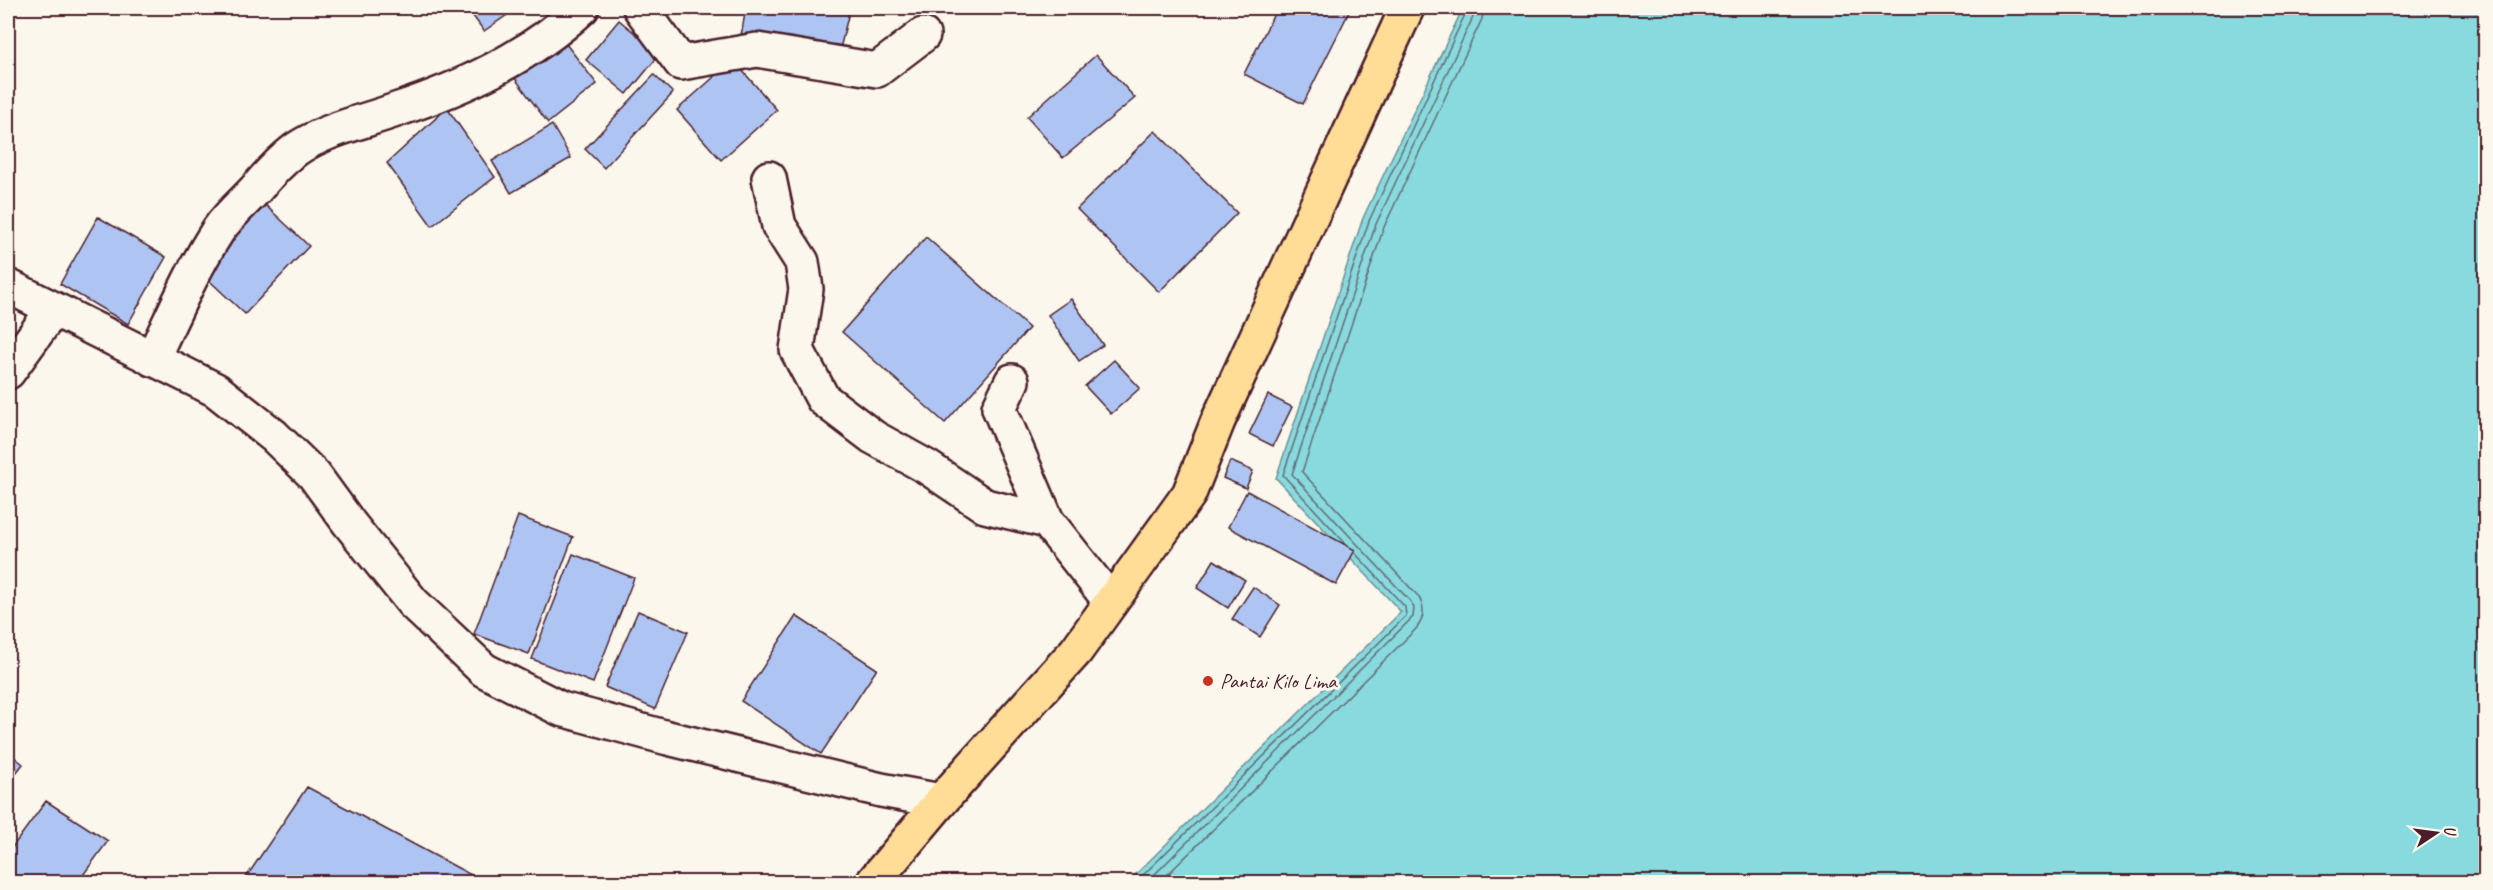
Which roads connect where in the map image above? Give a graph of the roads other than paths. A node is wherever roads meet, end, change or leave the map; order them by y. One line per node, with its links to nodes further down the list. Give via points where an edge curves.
1 (582, 8): 8 (street, via 519,57 482,77 326,134 295,150 220,228)
2 (640, 8): 4 (street, via 681,63 757,50 877,70)
3 (1407, 8): 12 (highway, via 1218,421 1189,494)
4 (923, 34)
5 (769, 178): 11 (street, via 779,226 802,262 806,289 797,350 824,399 873,437 985,506)
6 (8, 286): 7 (street)
7 (53, 310): 8 (street); 9 (street)
8 (152, 359): 13 (street, via 216,390 274,436 314,475 413,603 484,670 561,709 680,741)
9 (8, 372)
10 (1012, 381): 11 (street, via 999,408)
11 (1047, 521): 12 (street)
12 (1111, 602): 13 (highway, via 1076,651)
13 (940, 801): 14 (highway)
14 (873, 882)

